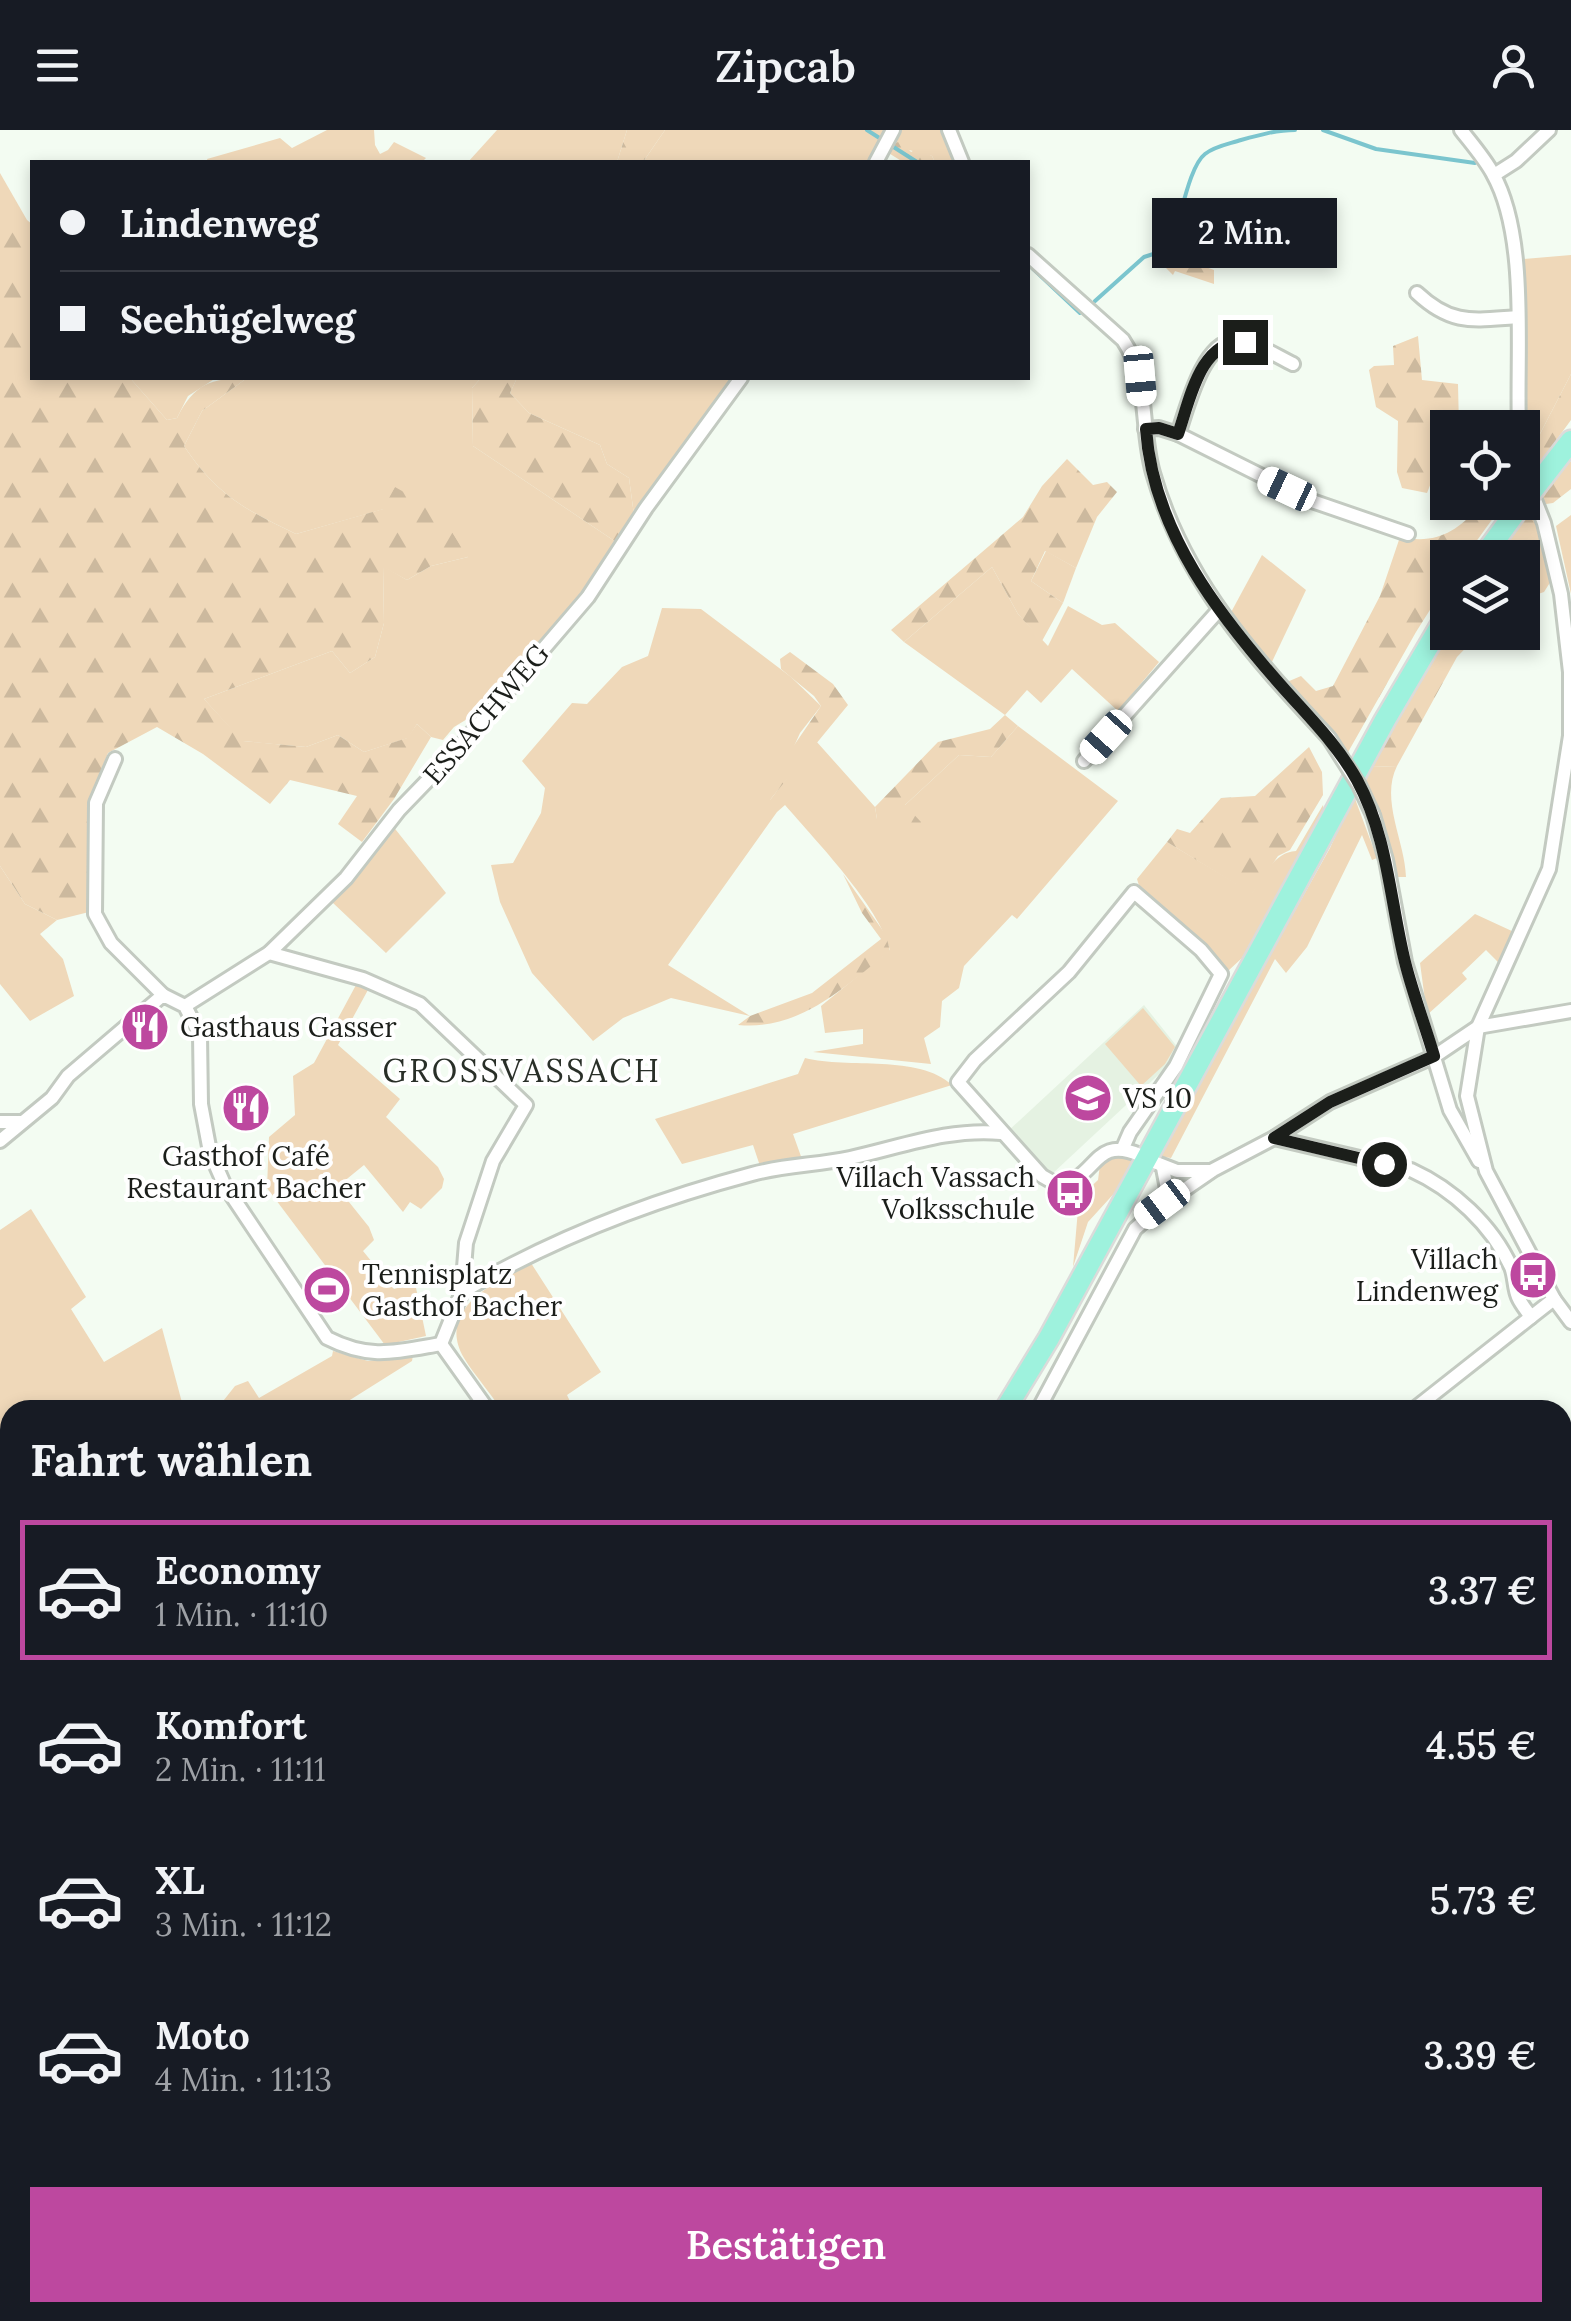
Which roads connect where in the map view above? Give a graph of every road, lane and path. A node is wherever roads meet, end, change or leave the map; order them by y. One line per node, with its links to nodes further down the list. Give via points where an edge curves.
1 (950, 130): 4 (street)
2 (1461, 130): 5 (street)
3 (1549, 130): 5 (street)
4 (961, 160)
5 (1494, 175): 8 (street, via 1518,272)
6 (1030, 257): 12 (street, via 1123,340 1140,376)
7 (1416, 293): 8 (street, via 1460,320)
8 (1518, 316): 11 (street)
9 (1293, 364): 13 (street, via 1245,342 1222,344 1202,368)
10 (740, 380): 23 (street, ESSACHWEG, via 588,597 346,878)
11 (1519, 410)
12 (1146, 429): 13 (street); 18 (street, via 1167,515)
13 (1178, 434): 16 (street, via 1312,501)
14 (1571, 440): 17 (main road, bridge)
15 (1540, 513): 20 (street, via 1562,594)
16 (1408, 534)
17 (1495, 540)
18 (1218, 611): 22 (street); 28 (street, bridge, via 1330,738 1360,785 1386,860 1405,962)
19 (1430, 643): 44 (main road)
20 (1570, 736): 27 (street, via 1549,870)
21 (115, 759): 24 (street, via 96,803 96,914 111,943)
22 (1084, 762)
23 (269, 953): 25 (street, ESSACHWEG); 39 (street, via 364,979 420,1004 526,1105 493,1161 466,1243)
24 (162, 994): 25 (street); 30 (street)
25 (184, 1006): 43 (street, via 200,1036 210,1152 224,1184 326,1338 379,1355)
26 (1571, 1011): 27 (street)
27 (1478, 1027): 28 (street); 37 (street, via 1467,1096)
28 (1434, 1056): 32 (street, via 1330,1102); 37 (street, via 1450,1110)
29 (0, 1122): 30 (street)
30 (22, 1122): 33 (street)
31 (1000, 1133): 34 (street, via 1056,1184 1075,1180 1104,1152); 34 (street, via 958,1082 1069,972 1134,892 1221,974 1191,1040); 39 (street, via 970,1130 755,1173 596,1224)
32 (1274, 1138): 36 (street); 41 (street, via 1412,1170 1451,1192 1500,1247)
33 (0, 1141)
34 (1124, 1148): 35 (street)
35 (1140, 1155)
36 (1213, 1170): 38 (street); 38 (street, via 1159,1165 1167,1190)
37 (1486, 1171): 40 (street)
38 (1162, 1204): 48 (street, via 1128,1238)
39 (462, 1292): 43 (street)
40 (1554, 1299): 41 (street); 42 (street)
41 (1531, 1317): 49 (street)
42 (1571, 1322)
43 (441, 1344): 45 (street)
44 (1028, 1374): 46 (main road); 47 (main road)
45 (481, 1400)
46 (1011, 1400)
47 (1023, 1400)
48 (1043, 1400)
49 (1426, 1400)

